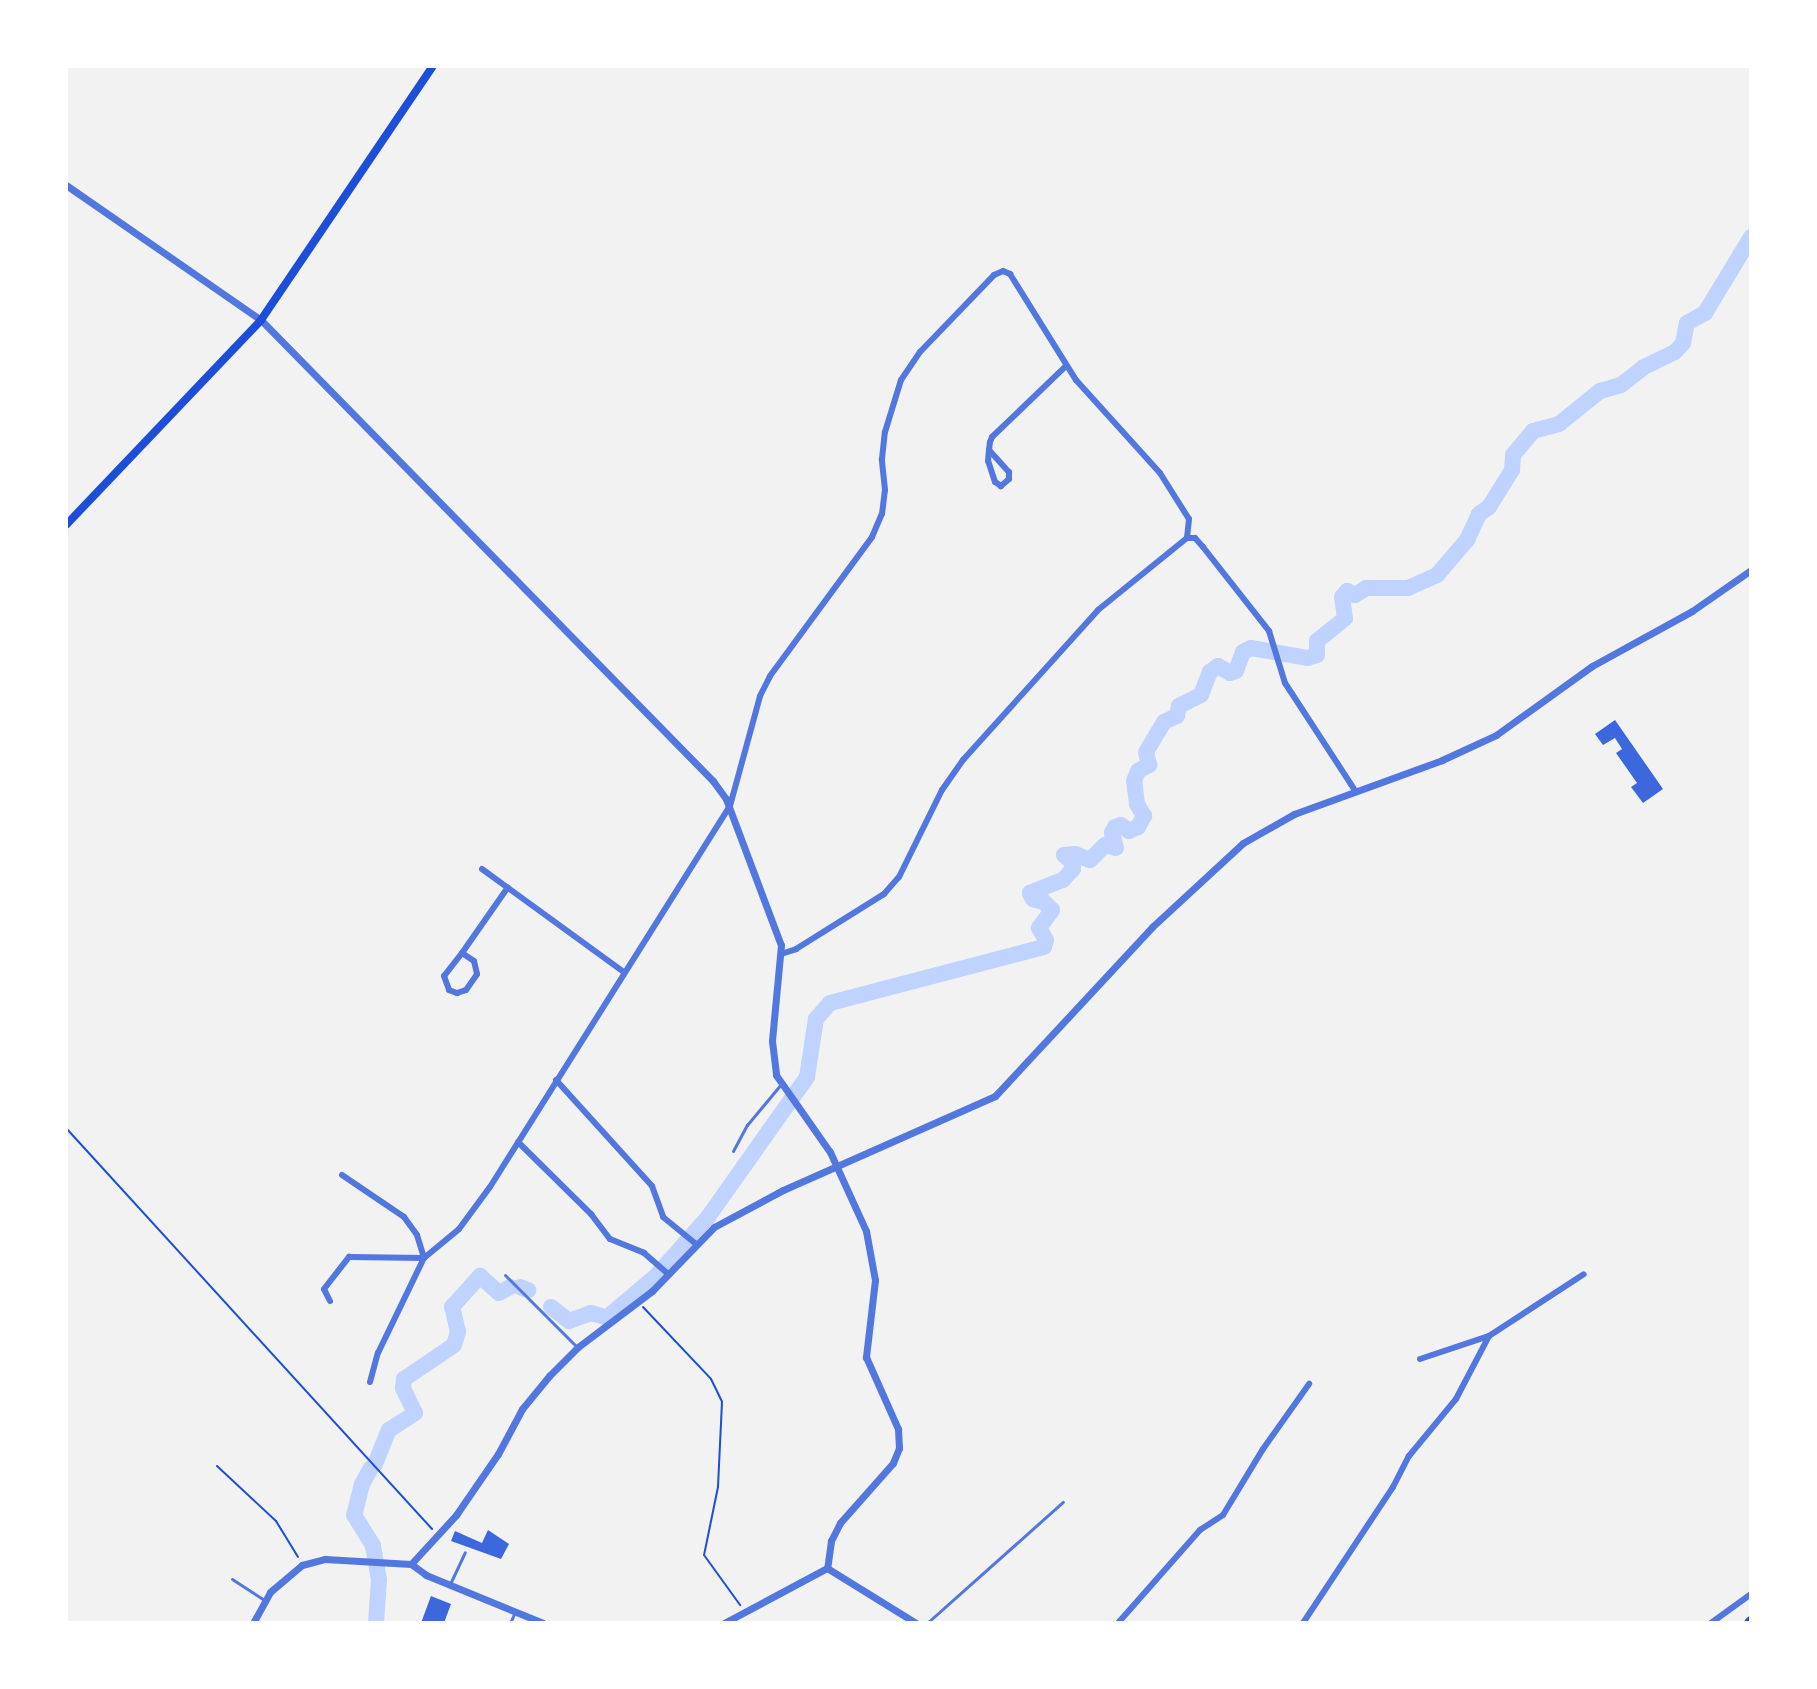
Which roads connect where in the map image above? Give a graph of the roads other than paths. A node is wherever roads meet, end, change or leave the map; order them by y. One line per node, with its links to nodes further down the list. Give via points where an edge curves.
1 (433, 66): 3 (main road)
2 (66, 185): 3 (street)
3 (261, 320): 6 (main road); 10 (street, via 702,770)
4 (1066, 366): 5 (street, via 996,432); 7 (street, via 1160,473 1189,519); 10 (street, via 1014,280 1003,271 978,288 920,352 901,380 885,432 885,490 877,526 858,561 760,696)
5 (989, 450): 5 (street, via 995,482 1001,486 1009,472)
6 (66, 525)
7 (1187, 538): 9 (street, via 1195,538 1269,631 1285,683); 14 (street, via 1098,610 963,760 942,790 899,877 884,894)
8 (1751, 570): 9 (street, via 1692,611 1592,666 1496,735 1442,760)
9 (1354, 789): 20 (street, via 1294,814 1220,861 995,1096)
10 (730, 806): 14 (street); 15 (street)
11 (482, 869): 12 (street)
12 (508, 887): 13 (street); 15 (street)
13 (462, 953): 13 (street, via 444,976 449,990 457,993 466,990 477,974 474,961)
14 (781, 954): 17 (street, via 772,1041 773,1064)
15 (624, 972): 16 (street)
16 (556, 1080): 18 (street); 22 (street, via 652,1186 662,1216)
17 (784, 1088): 19 (lane, via 747,1125); 20 (street)
18 (518, 1142): 23 (street, via 459,1229); 24 (street, via 610,1239 644,1253)
19 (733, 1151)
20 (838, 1166): 22 (street); 36 (street, via 855,1199 873,1259 866,1357 898,1429 899,1448 880,1480 840,1523)
21 (342, 1175): 23 (street, via 404,1217)
22 (691, 1240): 24 (street)
23 (424, 1258): 27 (street, via 349,1257 324,1289); 31 (street, via 378,1353)
24 (664, 1271): 29 (street, via 639,1302)
25 (1584, 1274): 28 (street)
26 (505, 1275): 29 (lane)
27 (330, 1301)
28 (1489, 1336): 30 (street); 49 (street, via 1456,1399 1409,1456)
29 (578, 1347): 35 (street, via 528,1401 480,1481)
30 (1420, 1359)
31 (370, 1382)
32 (1309, 1384): 48 (street, via 1223,1515 1200,1530)
33 (1063, 1502): 47 (lane)
34 (465, 1552): 38 (lane)
35 (411, 1564): 38 (street); 40 (street, via 325,1559 302,1565)
36 (827, 1568): 45 (street); 46 (street)
37 (232, 1579): 40 (lane)
38 (450, 1584): 41 (street)
39 (1751, 1594): 50 (street)
40 (265, 1600): 42 (street)
41 (515, 1612): 43 (lane); 44 (street)
42 (253, 1623)
43 (510, 1623)
44 (543, 1623)
45 (724, 1623)
46 (916, 1623)
47 (927, 1623)
48 (1118, 1623)
49 (1303, 1623)
50 (1711, 1623)

